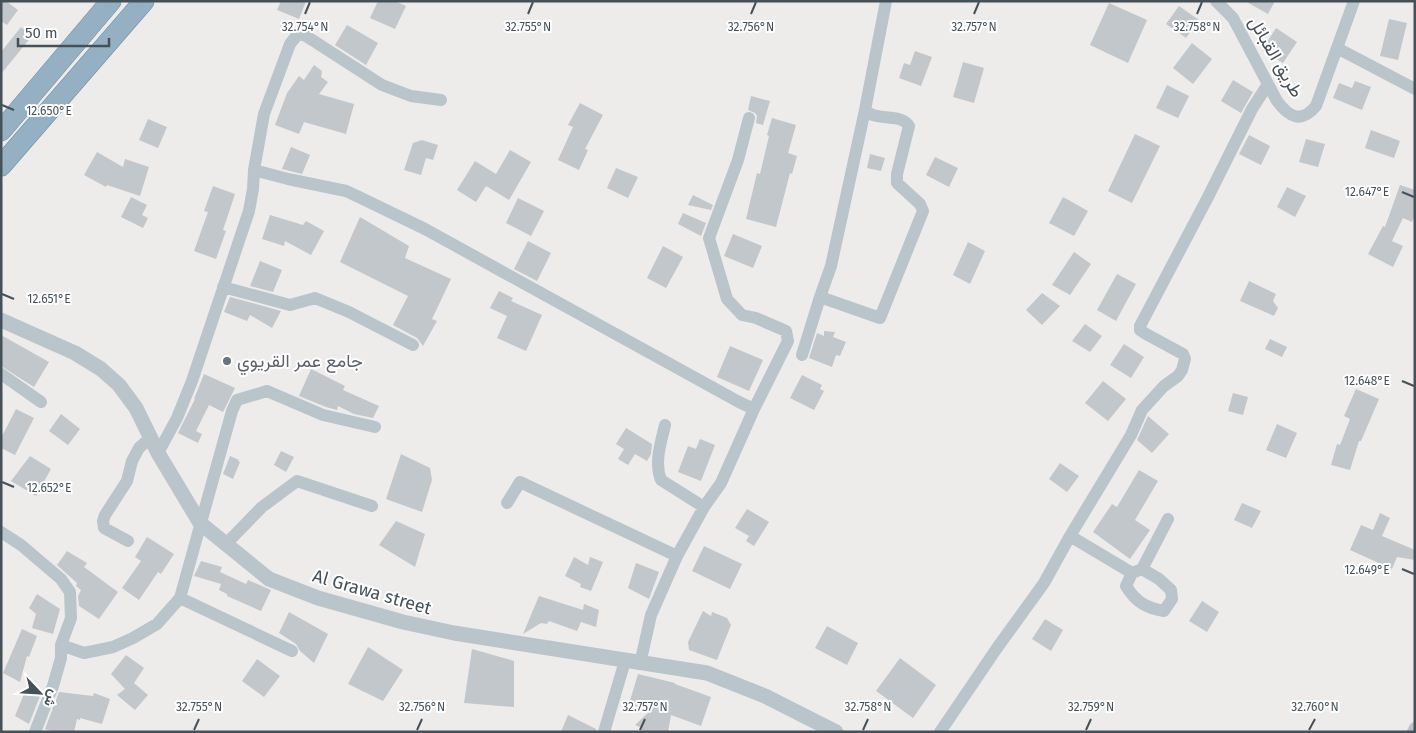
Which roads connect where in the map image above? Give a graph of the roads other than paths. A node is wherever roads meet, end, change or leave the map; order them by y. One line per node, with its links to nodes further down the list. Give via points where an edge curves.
1 (111, 1): 12 (highway)
2 (886, 1): 10 (street)
3 (1216, 1): 7 (street, طريق القبائل, via 1233,18)
4 (1354, 1): 6 (street, طريق القبائل)
5 (140, 3): 13 (highway)
6 (1337, 48): 7 (street, طريق القبائل, via 1316,106 1310,114 1299,117 1284,111); 8 (street)
7 (1268, 84): 33 (street, via 1140,326 1146,334 1183,354 1184,366 1178,376 1142,410 1131,435)
8 (1415, 89)
9 (441, 100): 14 (street, via 411,96 382,85 306,36 297,35 290,44 264,114)
10 (865, 110): 16 (street, via 831,266); 16 (street, via 872,115 905,121 910,126 897,174 898,183 916,199 923,211 880,318)
11 (749, 118): 22 (street, via 738,160 709,238 727,299 742,315 786,331 788,341)
12 (1, 131)
13 (1, 166)
14 (254, 170): 15 (street, via 249,210); 22 (street, via 346,191 425,229)
15 (223, 287): 18 (street, via 290,306 315,298); 26 (street, via 192,381)
16 (820, 296): 19 (street)
17 (1, 320): 25 (street, Al Grawa street, via 75,353 101,369 119,385 136,408)
18 (414, 344)
19 (802, 355)
20 (1, 374): 21 (street)
21 (41, 402)
22 (754, 409): 29 (street, via 721,483)
23 (665, 425): 29 (street, via 659,454 661,480)
24 (375, 427): 31 (street, via 323,415 267,391 237,400)
25 (151, 437): 26 (street, Al Grawa street); 34 (street, via 139,448 127,481 103,521 104,528)
26 (158, 453): 31 (street, Al Grawa street)
27 (507, 503): 36 (street, via 520,482)
28 (372, 506): 35 (street, via 297,480 262,507)
29 (704, 507): 36 (street)
30 (1168, 519): 33 (street, via 1137,571)
31 (200, 523): 35 (street, Al Grawa street); 37 (street)
32 (1, 532): 38 (street, via 21,544 61,579 70,592 71,618)
33 (1070, 536): 45 (street, via 1044,583)
34 (128, 541)
35 (226, 544): 40 (street, Al Grawa street, via 269,579 318,598 454,633)
36 (677, 556): 40 (street)
37 (180, 598): 38 (street, via 157,624 120,644 84,653); 39 (street)
38 (60, 645): 42 (street, via 61,658 53,686)
39 (292, 651)
40 (633, 662): 43 (street); 44 (street, Al Grawa street, via 707,673 765,696)
41 (1415, 728): 46 (street)
42 (35, 732)
43 (604, 732)
44 (836, 732)
45 (940, 732)
46 (1413, 732)

